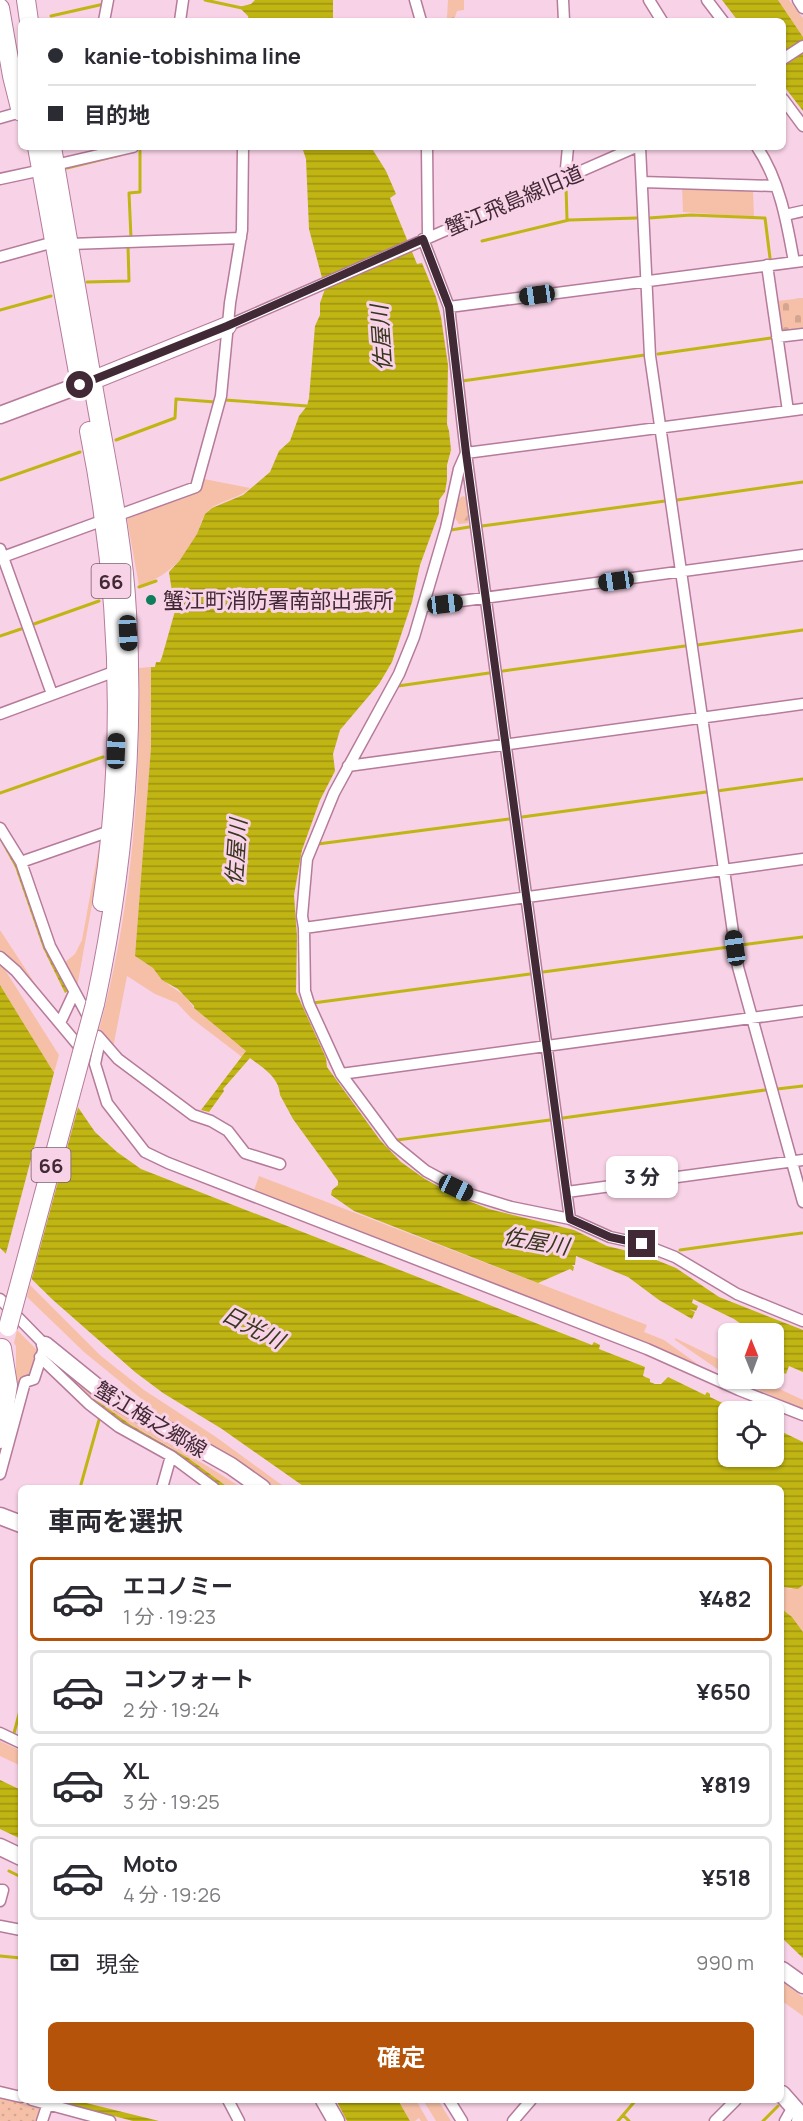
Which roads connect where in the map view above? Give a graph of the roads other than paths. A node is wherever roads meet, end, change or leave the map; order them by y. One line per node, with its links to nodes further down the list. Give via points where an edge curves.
1 (10, 0): 21 (main road)
2 (26, 0): 13 (main road)
3 (37, 0): 14 (main road)
4 (108, 0): 15 (street)
5 (183, 0): 16 (street)
6 (563, 0): 18 (street)
7 (649, 0): 19 (street)
8 (707, 0): 20 (street)
9 (798, 0): 12 (street)
10 (413, 1): 17 (street)
11 (0, 8): 24 (main road)
12 (803, 8)
13 (29, 18)
14 (40, 18)
15 (105, 18)
16 (180, 18)
17 (420, 18)
18 (564, 18)
19 (660, 18)
20 (721, 18)
21 (18, 41)
22 (803, 46): 23 (street)
23 (786, 57)
24 (18, 97)
25 (786, 103): 28 (street)
26 (18, 113): 27 (street)
27 (0, 118)
28 (803, 126)
29 (108, 150): 36 (street)
30 (243, 150): 43 (street)
31 (428, 150): 44 (street)
32 (568, 150): 38 (street)
33 (631, 150): 38 (street, 蟹江飛島線旧道)
34 (638, 150): 39 (street)
35 (760, 150): 40 (street)
36 (51, 157): 37 (street); 45 (main road, 66)
37 (0, 179)
38 (565, 179): 44 (street, 蟹江飛島線旧道)
39 (642, 182): 40 (street); 49 (street)
40 (775, 186): 42 (street)
41 (803, 211): 42 (street)
42 (785, 215): 47 (street)
43 (241, 238): 45 (street); 51 (street)
44 (425, 238): 50 (street); 51 (street, 蟹江飛島線旧道)
45 (62, 243): 46 (street); 54 (main road, 66)
46 (0, 257)
47 (799, 261): 48 (street)
48 (767, 265): 49 (street); 53 (street)
49 (647, 280): 50 (street); 58 (street, via 650,356)
50 (449, 307): 59 (street)
51 (227, 326): 54 (main road); 60 (street, via 221,396 196,487)
52 (803, 334): 53 (street)
53 (777, 337): 56 (street)
54 (86, 383): 57 (main road); 60 (main road, 66)
55 (803, 409): 56 (street)
56 (788, 411): 58 (street)
57 (0, 415)
58 (661, 427): 59 (street); 63 (street)
59 (466, 453): 64 (street); 65 (street)
60 (110, 518): 61 (street); 66 (main road, 66); 81 (main road, 66, via 127,611 130,730 121,856 110,936)
61 (1, 555): 67 (street)
62 (803, 555): 63 (street)
63 (681, 572): 64 (street); 70 (street)
64 (487, 598): 65 (street); 71 (street)
65 (424, 606): 72 (street, via 399,674)
66 (116, 671): 67 (street); 74 (main road, 66)
67 (52, 694): 69 (street)
68 (803, 704): 70 (street)
69 (0, 714)
70 (702, 718): 71 (street); 77 (street)
71 (506, 744): 72 (street); 78 (street)
72 (348, 766): 79 (street, via 308,859)
73 (0, 828): 76 (street)
74 (110, 831): 76 (street); 81 (main road, 66)
75 (803, 859): 77 (street)
76 (21, 862): 81 (street, via 50,946)
77 (724, 870): 78 (street); 83 (street, via 738,967)
78 (526, 897): 79 (street); 86 (street)
79 (304, 928): 88 (street, via 307,998)
80 (0, 957): 84 (street)
81 (85, 997): 84 (street); 85 (street); 95 (main road, 66, bridge)
82 (803, 1011): 83 (street)
83 (752, 1018): 86 (street); 89 (street)
84 (60, 1023): 87 (street)
85 (100, 1040): 87 (street); 90 (street, via 118,1059 192,1114 228,1131 245,1153)
86 (547, 1046): 88 (street); 91 (street)
87 (95, 1065): 99 (street, via 107,1102 145,1152 153,1156)
88 (341, 1074): 93 (street, via 393,1144 426,1171 469,1194)
89 (798, 1161): 91 (street); 92 (street)
90 (280, 1164)
91 (567, 1192): 93 (street)
92 (803, 1202)
93 (570, 1219): 96 (street, via 610,1237 675,1257 736,1294)
94 (0, 1299): 97 (street)
95 (4, 1320): 98 (main road, 66)
96 (803, 1320)
97 (43, 1351): 101 (street, via 89,1404); 102 (street, via 34,1379 25,1383); 105 (main road, 蟹江梅之郷線, via 108,1396)
98 (1, 1352): 100 (main road, 66, via 8,1385)
99 (803, 1415)
100 (0, 1439)
101 (171, 1456): 103 (street); 104 (street)
102 (0, 1474)
103 (163, 1485)
104 (210, 1485)
105 (258, 1485)
106 (0, 1516): 107 (main road)
107 (18, 1523)
108 (0, 1733): 109 (street)
109 (18, 1742)
110 (0, 1846): 111 (main road)
111 (18, 1855)
112 (0, 1890): 113 (street)
113 (0, 1901)
114 (0, 1926): 115 (street)
115 (18, 1929)
116 (784, 1971): 117 (main road)
117 (803, 1985)
118 (0, 2092): 119 (street)
119 (18, 2096)
120 (784, 2097): 128 (main road)
121 (48, 2103): 129 (street)
122 (51, 2103): 130 (street)
123 (229, 2103): 131 (street)
124 (326, 2103): 132 (main road)
125 (451, 2103): 133 (street)
126 (528, 2103): 134 (street)
127 (733, 2103): 135 (street)
128 (796, 2116)
129 (42, 2121)
130 (110, 2121)
131 (238, 2121)
132 (336, 2121)
133 (462, 2121)
134 (513, 2121)
135 (715, 2121)

